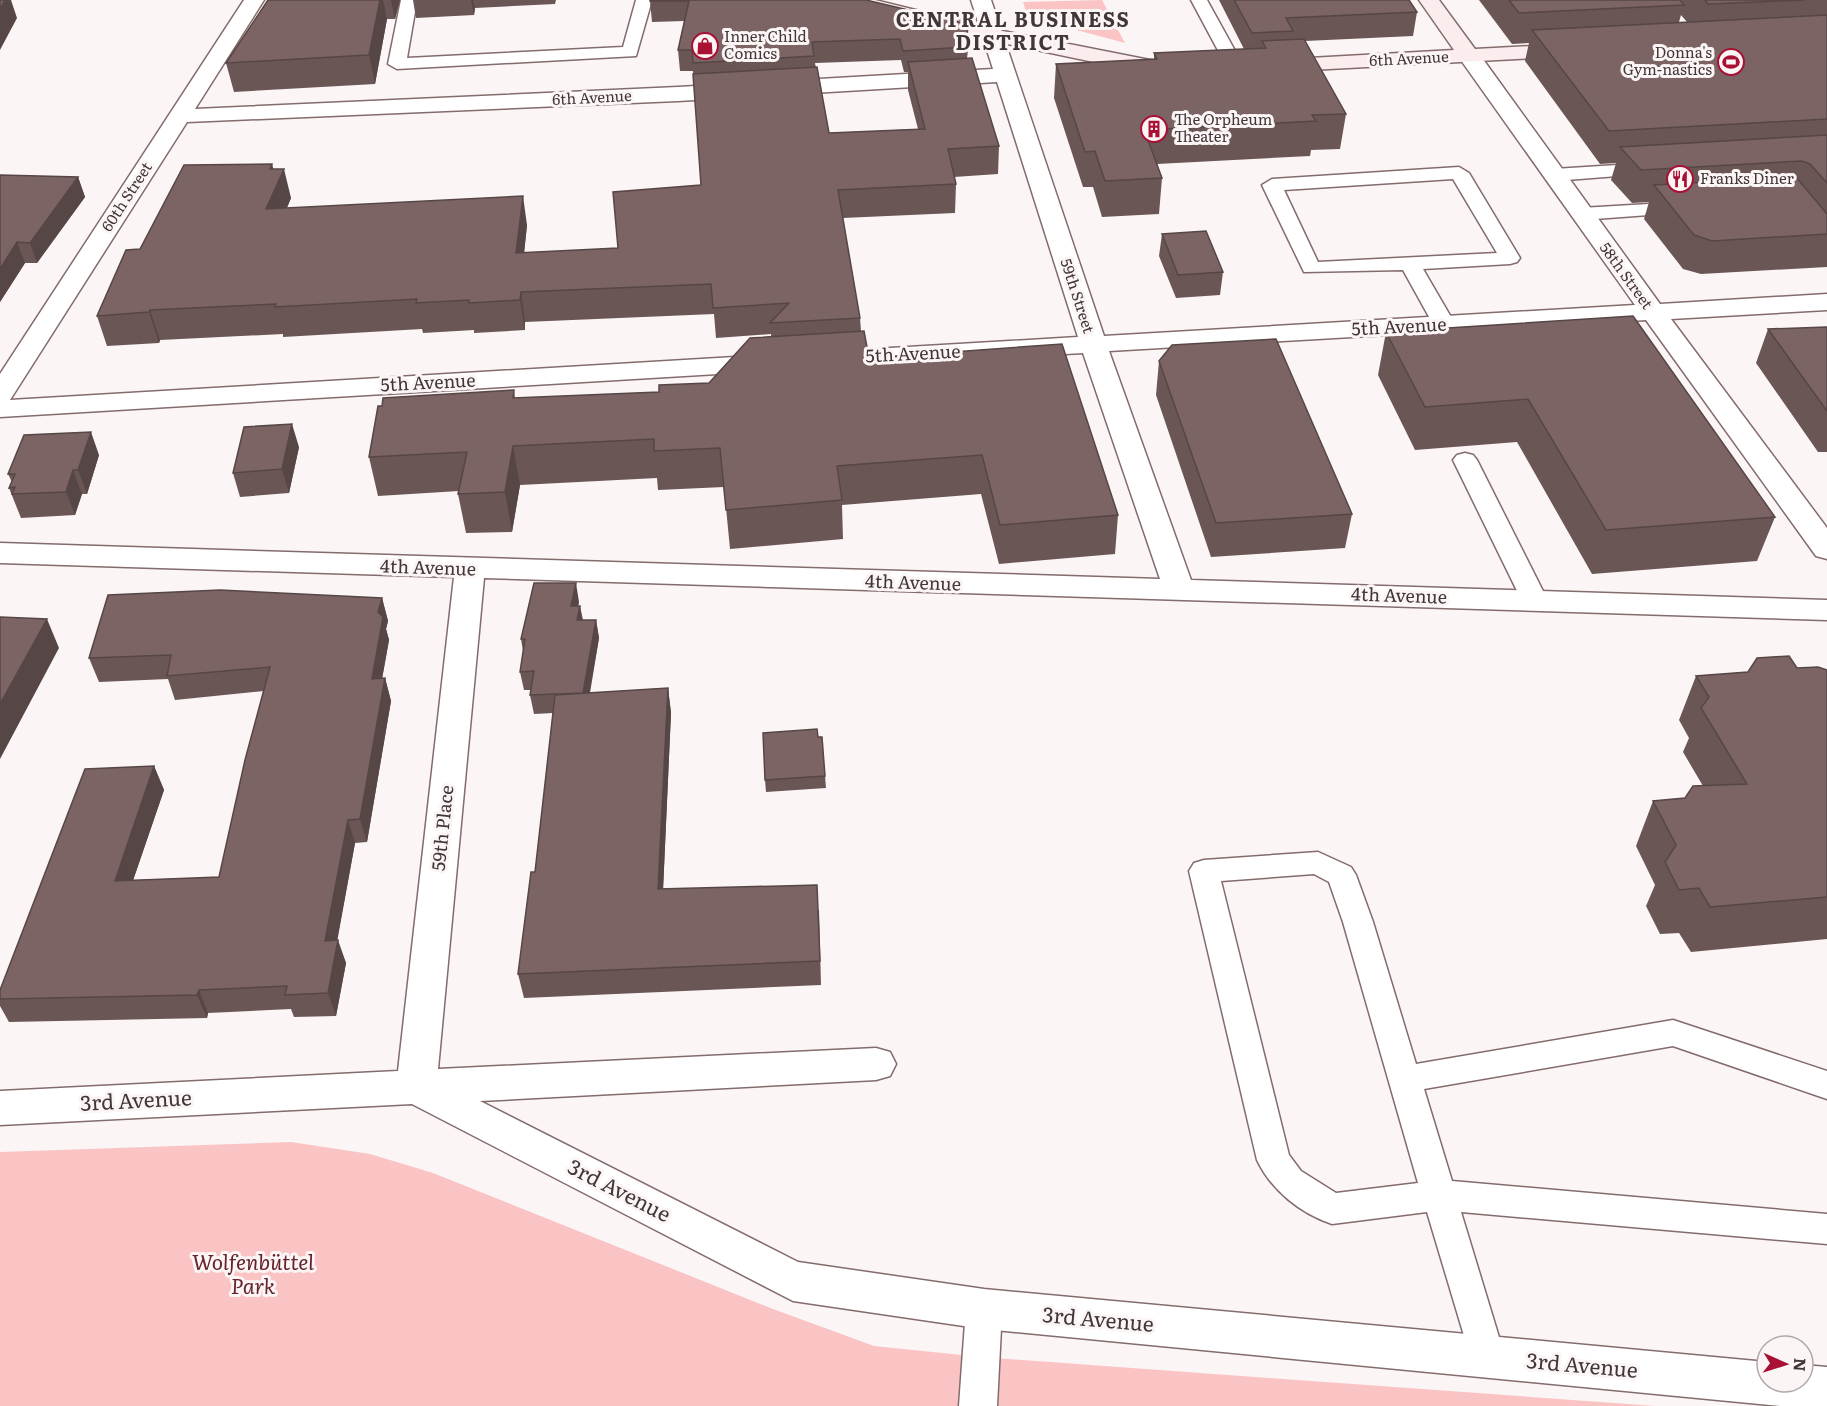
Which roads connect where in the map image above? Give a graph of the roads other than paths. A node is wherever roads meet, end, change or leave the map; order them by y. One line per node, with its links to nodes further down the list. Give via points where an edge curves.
1 (254, 0): 15 (street, 60th Street)
2 (409, 0): 3 (lane, via 397,64 630,52)
3 (644, 0)
4 (850, 0): 8 (street)
5 (981, 0): 8 (street, 59th Street)
6 (1199, 0): 12 (lane)
7 (1430, 0): 10 (street, 58th Street)
8 (993, 35): 13 (street, via 1167,70); 14 (street, 59th Street)
9 (1598, 49): 10 (street, 6th Avenue)
10 (1469, 56): 12 (street, 6th Avenue); 17 (street, 58th Street)
11 (1212, 68): 12 (street, 6th Avenue)
12 (1235, 68)
13 (1190, 69)
14 (1004, 75): 15 (street, 6th Avenue, via 667,95); 24 (street, 59th Street)
15 (179, 116): 25 (street, 60th Street)
16 (1665, 168): 17 (lane)
17 (1554, 175): 19 (street, 58th Street)
18 (1697, 207): 19 (lane)
19 (1581, 214): 22 (street, 58th Street)
20 (1410, 264): 20 (lane, via 1510,258 1459,173 1272,185 1311,268); 23 (lane)
21 (1827, 302): 22 (street, 5th Avenue)
22 (1653, 313): 23 (street, 5th Avenue); 28 (street, 58th Street)
23 (1444, 324): 24 (street, 5th Avenue)
24 (1093, 344): 26 (street, 5th Avenue); 31 (street, 59th Street)
25 (0, 395)
26 (0, 409)
27 (1465, 459): 32 (lane)
28 (1827, 549)
29 (0, 554): 30 (street, 4th Avenue)
30 (470, 569): 31 (street, 4th Avenue); 37 (street, 59th Place)
31 (1179, 590): 32 (street, 4th Avenue)
32 (1535, 601): 33 (street, 4th Avenue)
33 (1827, 610)
34 (876, 1064): 37 (street, 3rd Avenue)
35 (1405, 1080): 36 (lane, via 1672,1033); 39 (lane); 39 (lane, via 1341,875 1318,863 1204,871 1274,1160 1289,1181 1332,1209)
36 (1827, 1086)
37 (416, 1087): 38 (street, 3rd Avenue); 41 (street, 3rd Avenue, via 793,1281)
38 (0, 1108)
39 (1438, 1195): 40 (lane); 42 (lane)
40 (1827, 1229)
41 (984, 1309): 42 (street, 3rd Avenue); 44 (lane)
42 (1487, 1357): 43 (street, 3rd Avenue)
43 (1827, 1389)
44 (978, 1406)

